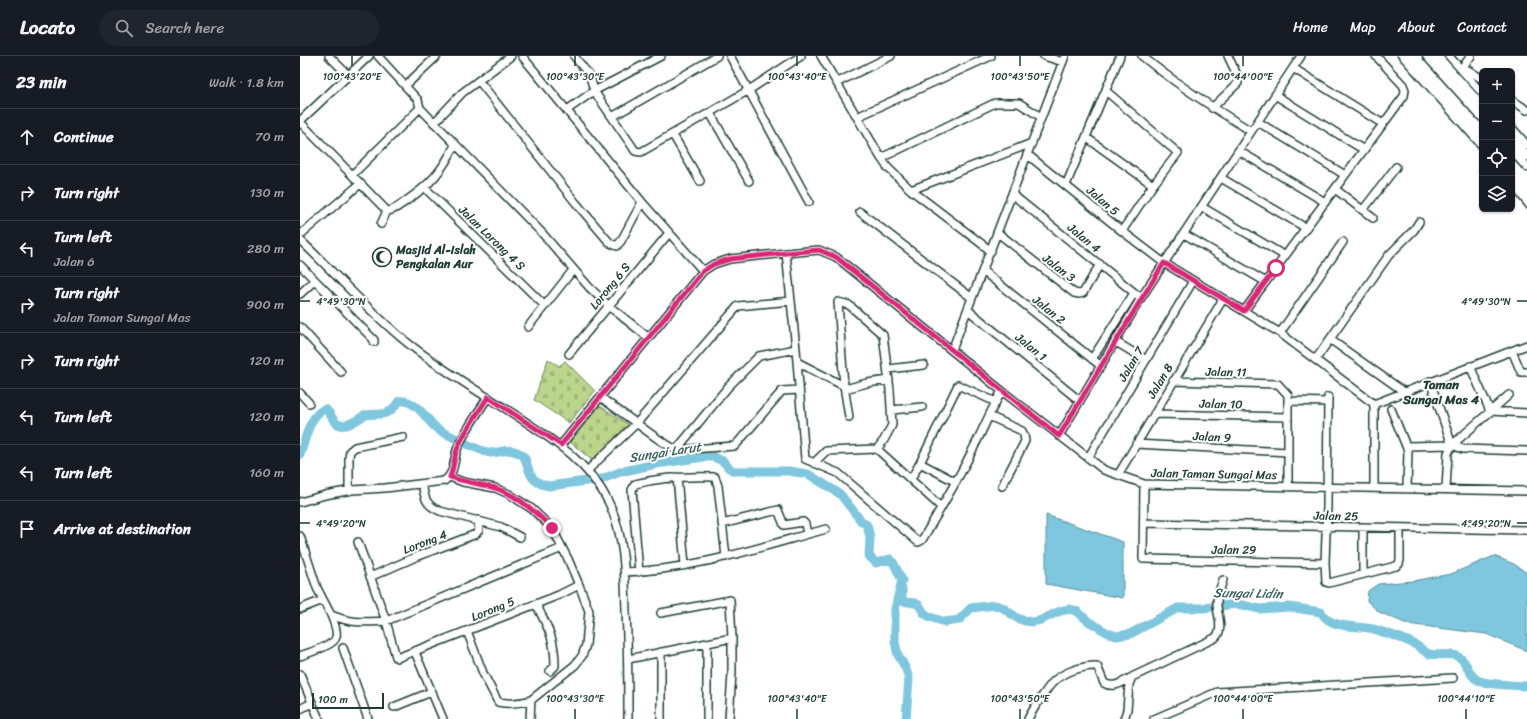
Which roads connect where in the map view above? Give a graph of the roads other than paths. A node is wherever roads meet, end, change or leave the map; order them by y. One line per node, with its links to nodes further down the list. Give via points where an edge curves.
1 (329, 56): 28 (street)
2 (368, 56): 28 (street)
3 (378, 56): 32 (street)
4 (437, 56): 32 (street)
5 (511, 56): 30 (street)
6 (522, 56): 42 (street)
7 (574, 56): 35 (street, via 590,76)
8 (661, 56): 35 (street)
9 (717, 56): 46 (street)
10 (730, 56): 33 (street)
11 (801, 56): 33 (street)
12 (821, 56): 31 (street)
13 (891, 56): 31 (street)
14 (991, 56): 47 (street)
15 (1044, 56): 25 (street)
16 (1120, 56): 36 (street)
17 (1228, 56): 41 (street, via 1238,77 1238,83)
18 (1301, 56): 26 (street)
19 (1376, 56): 52 (street, via 1403,84 1405,90 1404,96)
20 (1427, 56): 45 (main road)
21 (1437, 56): 39 (main road)
22 (1449, 56): 27 (street)
23 (1471, 56): 27 (street)
24 (1146, 57): 41 (street)
25 (1064, 59): 48 (street)
26 (1293, 68): 37 (street); 52 (street)
27 (1461, 69): 29 (street); 34 (street)
28 (348, 75): 49 (street)
29 (1479, 77)
30 (478, 81): 51 (street, via 462,93); 81 (street, via 610,243 617,246 621,241)
31 (838, 82): 47 (street)
32 (406, 85): 40 (street, via 418,100)
33 (749, 90): 44 (street); 82 (street)
34 (1479, 90)
35 (594, 91): 42 (street); 46 (street)
36 (1106, 91): 56 (street); 75 (street, via 1178,153)
37 (1275, 95): 50 (street); 61 (street)
38 (1515, 102): 43 (street)
39 (1480, 104)
40 (420, 108): 51 (street); 69 (street)
41 (1212, 108): 53 (street)
42 (567, 110): 81 (street)
43 (1527, 110)
44 (710, 113): 55 (street); 73 (street)
45 (1479, 114)
46 (612, 116): 55 (street, via 636,151 641,152)
47 (857, 117): 66 (street)
48 (1041, 117): 58 (street); 66 (street, via 1019,103 995,103)
49 (300, 122): 69 (street)
50 (1258, 122): 53 (street); 70 (street)
51 (434, 123): 59 (street)
52 (1383, 124): 61 (street)
53 (1252, 131): 62 (street)
54 (1515, 131): 60 (street)
55 (673, 135): 72 (street)
56 (1087, 138): 75 (street); 76 (street)
57 (1513, 140): 65 (main road)
58 (1032, 144): 64 (street); 79 (street)
59 (455, 145): 77 (street, via 445,164); 105 (street, via 542,233)
60 (1527, 145)
61 (1364, 150): 70 (street)
62 (1239, 151): 71 (street); 83 (street)
63 (1515, 153): 68 (main road)
64 (1028, 155): 76 (street, Jalan 5); 80 (street)
65 (1527, 156)
66 (881, 158): 79 (street)
67 (1396, 167): 85 (street)
68 (1527, 167)
69 (352, 175): 74 (street)
70 (1345, 175): 78 (street)
71 (1221, 178): 84 (street); 91 (street)
72 (700, 181)
73 (749, 181)
74 (360, 184): 86 (street); 96 (street)
75 (1153, 184): 92 (street)
76 (1066, 185): 92 (street, Jalan 5)
77 (425, 188): 86 (street, via 394,210); 117 (street, Jalan Lorong 4 S)
78 (1335, 189): 83 (street); 85 (street)
79 (911, 190): 99 (street)
80 (1013, 195): 94 (street); 103 (street, Jalan 4)
81 (642, 202): 93 (street)
82 (809, 202)
83 (1325, 202): 91 (street)
84 (1202, 207): 95 (street); 101 (street)
85 (1363, 210): 88 (street)
86 (387, 211): 90 (street)
87 (860, 212): 113 (street)
88 (1373, 218)
89 (1419, 222): 125 (street, via 1389,256)
90 (381, 224)
91 (1306, 228): 101 (street)
92 (1122, 231): 102 (street, Jalan 5)
93 (669, 233): 106 (street); 118 (street, Lorong 6 S)
94 (998, 233): 99 (street); 103 (street, Jalan 3, via 1074,293 1083,293)
95 (1184, 234): 102 (street); 110 (street)
96 (300, 235)
97 (300, 240): 152 (street, via 385,324 434,362)
98 (1343, 242): 123 (street)
99 (991, 251): 107 (street)
100 (786, 253): 106 (street, Jalan Taman Sungai Mas, via 730,259); 116 (street); 130 (street, Jalan Taman Sungai Mas, via 819,250 836,257)
101 (1285, 256): 110 (street)
102 (1164, 263): 109 (street, Jalan 5); 114 (street)
103 (1100, 264): 111 (street, Jalan 4)
104 (300, 265): 108 (street)
105 (573, 270): 117 (street); 118 (street)
106 (703, 271): 124 (street, Jalan Taman Sungai Mas)
107 (983, 271): 113 (street); 133 (street, Jalan 2)
108 (314, 281): 112 (street); 126 (street)
109 (1193, 281): 115 (street, Jalan 5); 135 (street, Jalan 7)
110 (1266, 282): 120 (street)
111 (1134, 293): 114 (street, Jalan 4); 133 (street)
112 (300, 294)
113 (972, 298): 119 (street)
114 (1142, 298): 127 (street)
115 (1223, 299): 120 (street, Jalan 5); 144 (street, Jalan 8)
116 (791, 301): 129 (street); 168 (street, via 738,306)
117 (544, 305): 122 (street)
118 (609, 306): 124 (street); 132 (street, Lorong 6 S)
119 (968, 310): 130 (street); 154 (street, Jalan 1)
120 (1244, 311): 123 (street, Jalan 5)
121 (300, 327): 141 (street)
122 (528, 327)
123 (1280, 333): 134 (street, Jalan 5)
124 (649, 338): 153 (street, Jalan Taman Sungai Mas)
125 (1331, 340): 134 (street); 149 (street)
126 (374, 342)
127 (1116, 342): 135 (street); 138 (street)
128 (1527, 345): 131 (street)
129 (796, 349): 136 (street); 176 (street, via 759,356 728,387)
130 (952, 350): 148 (street, Jalan Taman Sungai Mas)
131 (1512, 351): 139 (street); 142 (street, via 1521,372)
132 (568, 354)
133 (1092, 359): 138 (street, Jalan 2)
134 (1316, 359): 158 (street, Jalan 5)
135 (1146, 360): 179 (street, Jalan 7)
136 (797, 362): 146 (street); 147 (street)
137 (924, 365): 140 (street)
138 (1101, 366): 154 (street)
139 (1470, 366): 145 (street); 162 (street)
140 (888, 369): 143 (street); 146 (street, via 882,333 848,305 838,302)
141 (341, 372)
142 (1527, 372)
143 (889, 380): 146 (street); 161 (street)
144 (1173, 381): 155 (street, Jalan 11, via 1278,384 1288,395); 164 (street, Jalan 8)
145 (1430, 381): 149 (street); 173 (street)
146 (844, 387): 166 (street)
147 (799, 390): 176 (street, via 782,391 735,446); 180 (street, via 805,459)
148 (1002, 391): 156 (street); 169 (street, Jalan Taman Sungai Mas)
149 (1403, 391): 158 (street)
150 (300, 393): 157 (street)
151 (1509, 395): 162 (street)
152 (488, 397): 172 (street); 184 (street, via 458,448)
153 (600, 397): 168 (street); 172 (street, Jalan Taman Sungai Mas)
154 (1080, 401): 169 (street)
155 (1288, 401): 167 (street); 192 (street, via 1328,400)
156 (996, 402): 165 (street); 181 (street, via 958,385)
157 (309, 403)
158 (1374, 404): 193 (street)
159 (922, 407): 161 (street)
160 (1392, 409): 174 (street)
161 (892, 410): 175 (street, via 892,425)
162 (1490, 411): 163 (street); 173 (street)
163 (1527, 413)
164 (1154, 414): 167 (street, Jalan 10); 171 (street, Jalan 8)
165 (989, 416): 187 (street); 190 (street, via 1022,431 1024,435 1025,441)
166 (848, 417)
167 (1288, 417): 178 (street)
168 (636, 424): 176 (street); 182 (street)
169 (1059, 436): 179 (street, Jalan Taman Sungai Mas)
170 (403, 437): 196 (street, via 355,447 350,451)
171 (1136, 444): 178 (street, Jalan 9); 183 (street, Jalan 8)
172 (561, 445): 182 (street)
173 (1452, 445): 174 (street); 177 (street, via 1463,449); 195 (street, via 1448,453)
174 (1406, 446): 194 (street)
175 (877, 449): 180 (street, via 826,451); 186 (street)
176 (676, 450)
177 (1527, 451)
178 (1288, 452): 191 (street)
179 (1088, 458): 183 (street, Jalan Taman Sungai Mas, via 1104,470)
180 (814, 463): 199 (street, via 838,473 918,542 922,540)
181 (920, 463): 186 (street); 187 (street)
182 (588, 470): 218 (street, via 610,505 618,530)
183 (1118, 475): 189 (street, Jalan Taman Sungai Mas)
184 (450, 477): 188 (street, via 444,481); 212 (street, via 509,494 532,509 552,528)
185 (677, 477): 202 (street, via 715,477); 217 (street); 219 (street, via 635,484 632,490)
186 (911, 479): 199 (street)
187 (956, 482): 199 (street)
188 (422, 484): 196 (street); 200 (street, via 426,502 431,507)
189 (1144, 484): 191 (street, Jalan Taman Sungai Mas); 201 (street)
190 (1002, 486)
191 (1288, 487): 192 (street, Jalan Taman Sungai Mas)
192 (1327, 487): 193 (street, Jalan Taman Sungai Mas); 203 (street)
193 (1374, 488): 194 (street, Jalan Taman Sungai Mas)
194 (1408, 489): 195 (street, Jalan Taman Sungai Mas)
195 (1446, 489): 197 (street, Jalan Taman Sungai Mas)
196 (349, 491): 198 (street)
197 (1527, 491)
198 (300, 502)
199 (941, 507)
200 (478, 520): 210 (street, via 501,527); 221 (street, Lorong 4, via 479,530 476,534)
201 (1144, 522): 203 (street, Jalan 25); 216 (street, Jalan 29, via 1142,559)
202 (722, 524): 208 (street, via 778,510 784,525 802,522); 213 (street)
203 (1326, 527): 204 (street, Jalan 25); 216 (street)
204 (1363, 528): 205 (street, Jalan 25); 220 (street)
205 (1400, 528): 207 (street, Jalan 25); 220 (street, via 1399,564)
206 (826, 529): 208 (street)
207 (1527, 530)
208 (807, 534): 213 (street)
209 (300, 536): 214 (street)
210 (520, 537)
211 (358, 542): 221 (street)
212 (562, 548): 223 (street); 229 (street)
213 (726, 557): 217 (street)
214 (308, 558): 215 (street); 224 (street)
215 (300, 560)
216 (1325, 563): 220 (street, via 1328,583)
217 (685, 565): 219 (street)
218 (625, 572): 219 (street); 237 (street)
219 (639, 572)
220 (1363, 574)
221 (370, 577): 229 (street)
222 (1223, 580): 240 (street, via 1217,602 1219,632 1215,638)
223 (579, 585): 225 (street, Lorong 5); 243 (street, via 589,611 586,645 582,656 575,665)
224 (323, 600): 226 (street); 228 (street)
225 (536, 604): 230 (street, Lorong 5); 238 (street, via 553,641 555,666)
226 (300, 609)
227 (661, 613): 231 (street, via 730,600)
228 (331, 615): 229 (street, via 364,623); 236 (street, via 336,637 333,643)
229 (386, 621): 234 (street, Lorong 5, via 396,657)
230 (467, 631): 234 (street, Lorong 5); 243 (street, via 483,673 498,702)
231 (732, 638): 232 (street); 255 (street)
232 (707, 643): 235 (street); 254 (street)
233 (343, 648): 249 (street)
234 (415, 652): 242 (street)
235 (661, 652): 237 (street); 253 (street)
236 (300, 656)
237 (628, 658): 252 (street)
238 (550, 671)
239 (300, 674): 244 (street)
240 (1132, 677): 256 (street, via 1111,686 1104,683 1097,666 1070,672 1055,680); 257 (street)
241 (1453, 678): 247 (street, via 1217,692)
242 (432, 692): 245 (street); 250 (street)
243 (531, 700): 251 (street)
244 (312, 703): 246 (street); 248 (street)
245 (394, 707)
246 (300, 709)
247 (1165, 717): 258 (street)
248 (319, 719)
249 (368, 719)
250 (443, 719)
251 (530, 719)
252 (628, 719)
253 (661, 719)
254 (707, 719)
255 (729, 719)
256 (1028, 719)
257 (1124, 719)
258 (1154, 719)

